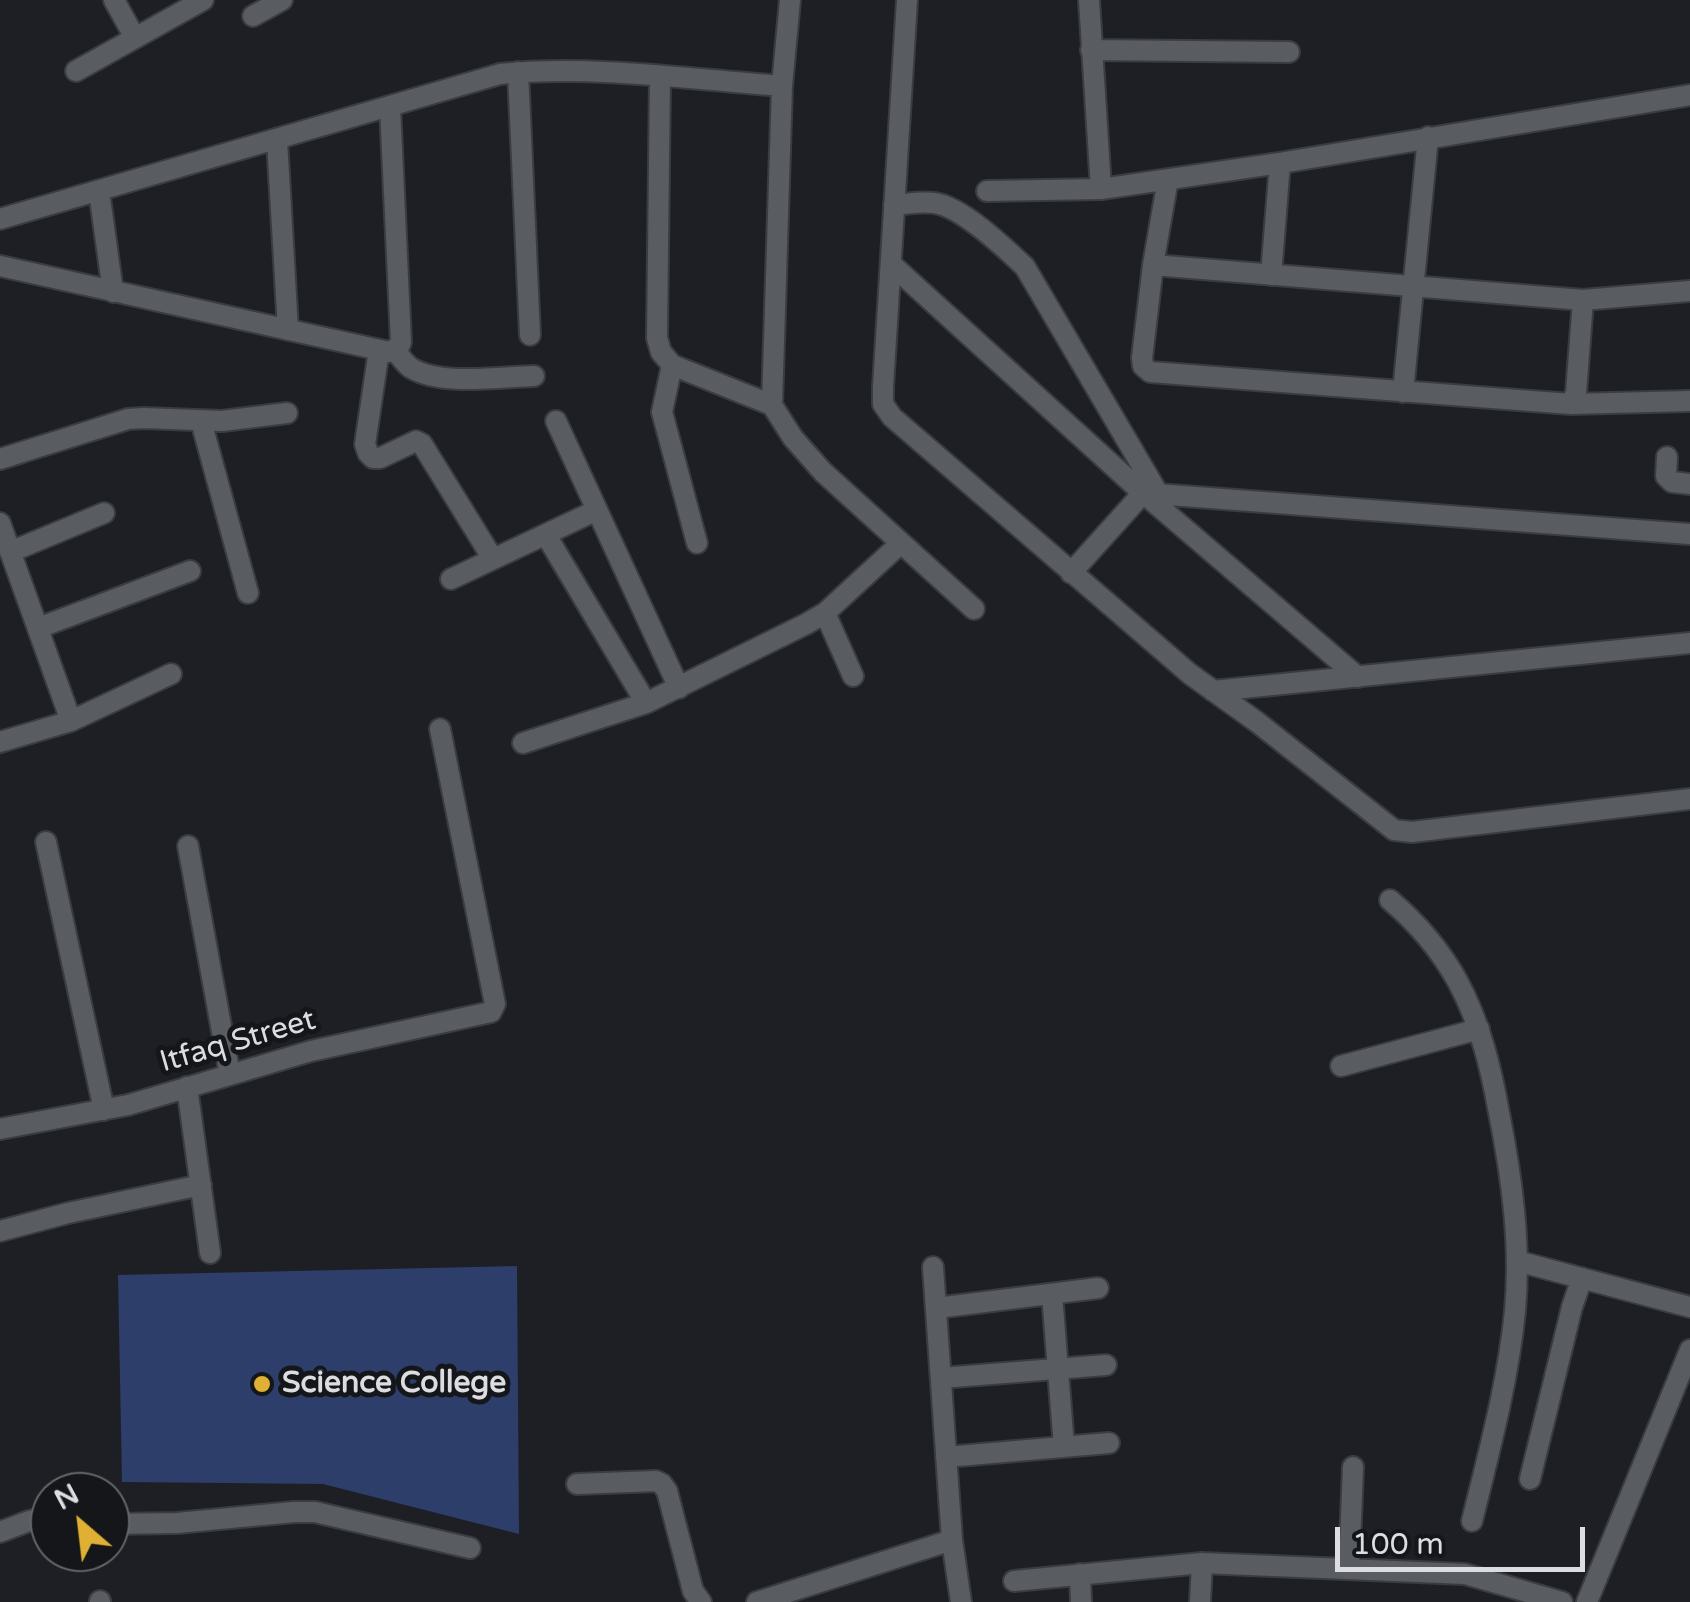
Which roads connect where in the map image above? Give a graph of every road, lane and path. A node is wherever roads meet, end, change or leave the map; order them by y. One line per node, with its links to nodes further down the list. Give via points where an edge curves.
1 (114, 0): 8 (street)
2 (203, 0): 8 (street)
3 (282, 0): 7 (street)
4 (790, 0): 14 (street)
5 (907, 0): 24 (street)
6 (1088, 0): 9 (street)
7 (253, 16)
8 (136, 38): 11 (street)
9 (1091, 50): 10 (street); 21 (street)
10 (1289, 52)
11 (76, 71)
12 (518, 72): 13 (street); 16 (street); 35 (street)
13 (660, 77): 14 (street); 37 (street, via 657,338)
14 (782, 86): 42 (street)
15 (1690, 95): 17 (street)
16 (390, 108): 18 (street); 36 (street, via 401,342)
17 (1428, 138): 19 (street); 30 (street)
18 (277, 140): 22 (street); 34 (street)
19 (1280, 163): 20 (street); 29 (street)
20 (1168, 180): 21 (street); 27 (street)
21 (1101, 189): 23 (street)
22 (98, 191): 25 (street); 31 (street)
23 (987, 191)
24 (894, 205): 26 (street); 49 (street, via 951,208 1025,268)
25 (0, 219)
26 (891, 264): 49 (street); 60 (street, via 884,404)
27 (1153, 265): 29 (street); 39 (street, via 1142,358 1150,372)
28 (0, 266): 31 (street)
29 (1271, 275): 30 (street)
30 (1412, 286): 33 (street); 39 (street)
31 (112, 292): 34 (street)
32 (1690, 292): 33 (street)
33 (1583, 300): 41 (street)
34 (288, 330): 36 (street)
35 (530, 335)
36 (387, 350): 38 (street, via 425,374); 58 (street, via 368,453 380,458 419,441)
37 (672, 365): 42 (street); 55 (street, via 662,412)
38 (534, 376)
39 (1404, 392): 41 (street)
40 (1690, 401): 41 (street)
41 (1571, 404)
42 (772, 406): 56 (street, via 822,472)
43 (287, 413): 44 (street)
44 (201, 421): 47 (street, via 128,420); 62 (street)
45 (556, 421): 50 (street)
46 (1666, 457): 48 (street, via 1666,476)
47 (0, 459)
48 (1690, 484)
49 (1151, 494): 53 (street); 60 (street); 69 (street)
50 (597, 510): 54 (street); 70 (street)
51 (104, 513): 57 (street)
52 (0, 522): 57 (street)
53 (1690, 534)
54 (546, 535): 58 (street); 72 (street)
55 (697, 543)
56 (902, 543): 63 (street); 64 (street)
57 (10, 552): 65 (street)
58 (493, 560): 61 (street)
59 (190, 571): 65 (street)
60 (1071, 573): 71 (street)
61 (451, 579)
62 (248, 593)
63 (974, 609)
64 (825, 613): 68 (street); 70 (street)
65 (38, 628): 73 (street)
66 (1690, 643): 69 (street)
67 (171, 674): 73 (street)
68 (853, 676)
69 (1358, 677): 71 (street)
70 (679, 688): 72 (street)
71 (1213, 692): 77 (street, via 1394,830)
72 (646, 704): 76 (street)
73 (72, 721): 75 (street)
74 (440, 729): 83 (street, Itfaq Street, via 495,1004 491,1012)
75 (0, 742)
76 (524, 743)
77 (1690, 799)
78 (46, 842): 85 (street)
79 (188, 846): 83 (street)
80 (1390, 900): 81 (street, via 1440,954)
81 (1479, 1029): 82 (street); 90 (street, via 1510,1164)
82 (1341, 1066)
83 (230, 1075): 84 (street, Itfaq Street)
84 (187, 1087): 85 (street, Itfaq Street); 87 (street)
85 (104, 1110): 86 (street, Itfaq Street)
86 (0, 1129)
87 (201, 1184): 88 (street); 89 (street)
88 (0, 1231)
89 (210, 1253)
90 (1516, 1261): 92 (street); 108 (street, via 1510,1346)
91 (933, 1267): 96 (street)
92 (1582, 1278): 95 (street); 105 (street)
93 (1098, 1288): 94 (street)
94 (1052, 1294): 96 (street); 99 (street)
95 (1690, 1307)
96 (936, 1308): 100 (street)
97 (1690, 1350): 123 (street)
98 (1106, 1365): 99 (street)
99 (1058, 1369): 100 (street); 102 (street)
100 (941, 1378): 103 (street)
101 (1109, 1443): 102 (street)
102 (1064, 1447): 103 (street)
103 (946, 1457): 111 (street)
104 (1353, 1467): 114 (street)
105 (1530, 1479)
106 (577, 1484): 117 (street, via 662,1484)
107 (30, 1521): 110 (street)
108 (1472, 1522)
109 (130, 1524): 112 (street, via 315,1512)
110 (0, 1532)
111 (952, 1540): 118 (street); 119 (street)
112 (470, 1548)
113 (1202, 1563): 114 (street); 115 (street); 121 (street)
114 (1349, 1569): 122 (street, via 1465,1574)
115 (1080, 1574): 116 (street); 120 (street)
116 (1014, 1581)
117 (701, 1602)
118 (757, 1602)
119 (961, 1602)
120 (1081, 1602)
121 (1200, 1602)
122 (1562, 1602)
123 (1587, 1602)

